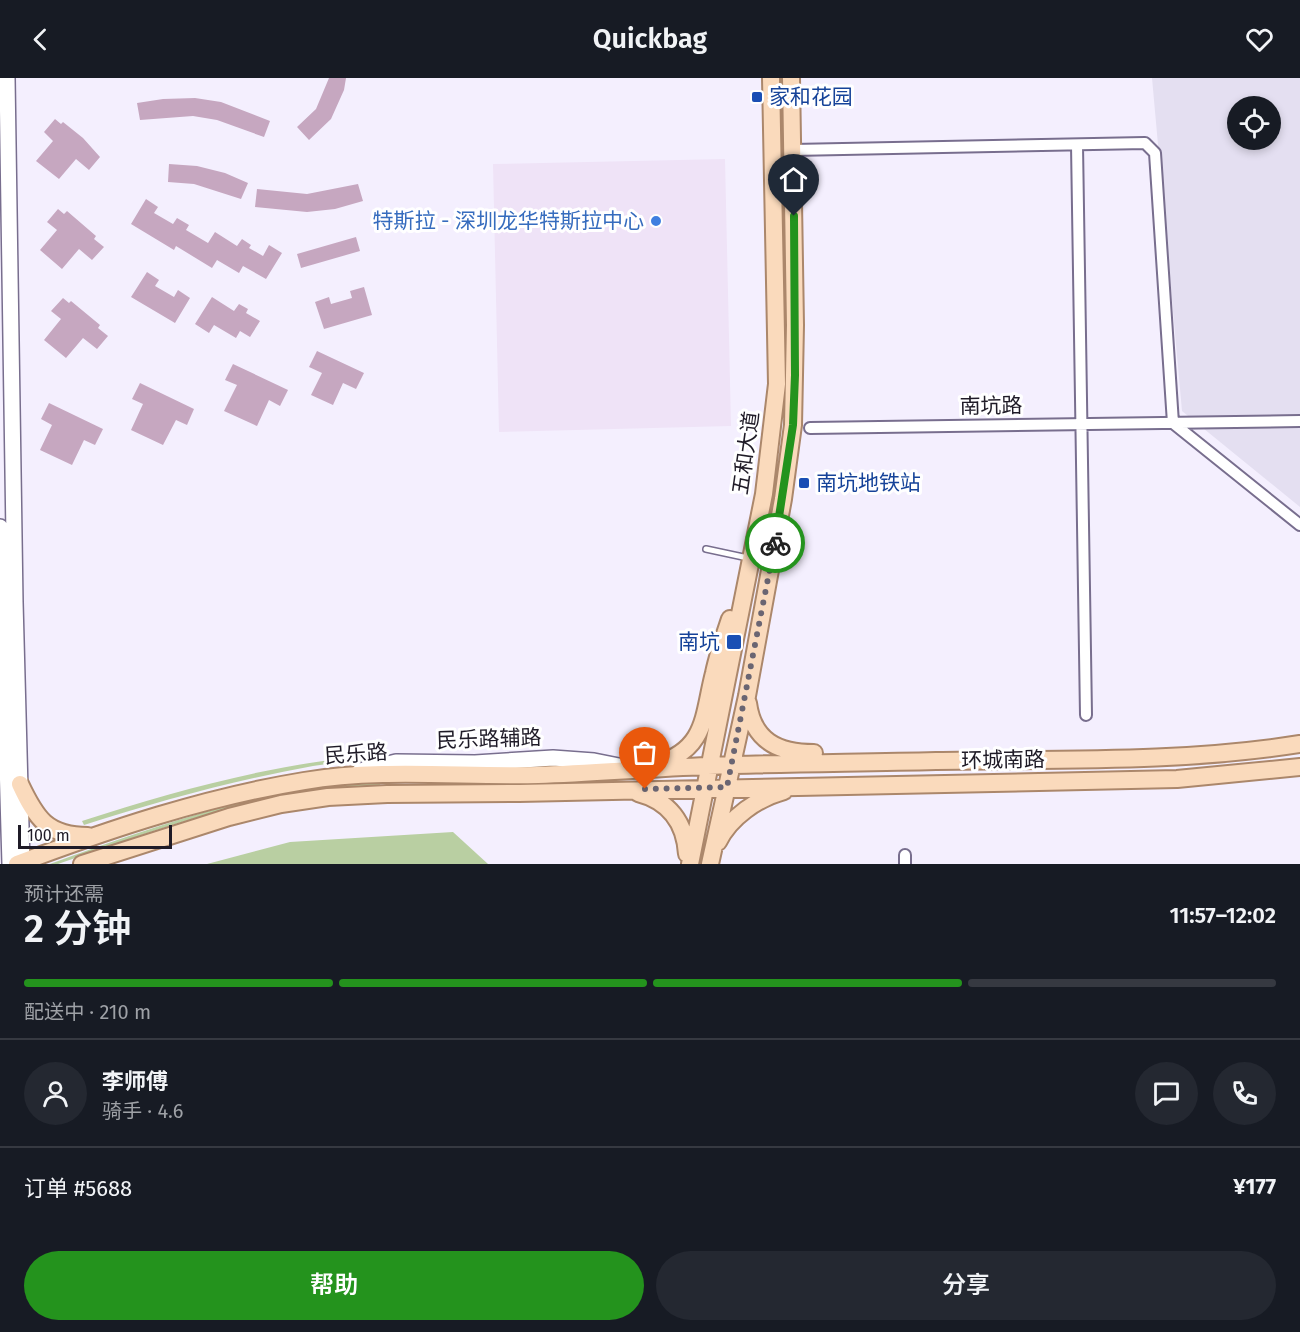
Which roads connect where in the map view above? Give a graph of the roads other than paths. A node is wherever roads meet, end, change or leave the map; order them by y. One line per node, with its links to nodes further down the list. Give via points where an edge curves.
1 (7, 78): 15 (main road)
2 (771, 78): 13 (main road, 五和大道, via 777,384 764,494)
3 (791, 78): 5 (main road, 五和大道)
4 (1077, 145): 5 (street); 7 (street, via 1145,143 1155,153); 8 (street)
5 (793, 150): 14 (main road, 五和大道, via 793,425)
6 (1300, 421): 7 (street, 南坑路)
7 (1173, 423): 8 (street, 南坑路); 10 (street)
8 (1081, 424): 9 (street, 南坑路); 16 (street)
9 (810, 428)
10 (1300, 525)
11 (0, 527): 15 (main road)
12 (706, 549): 13 (lane)
13 (750, 558): 19 (main road, 五和大道); 22 (main road, via 717,658 700,732 679,755)
14 (747, 696): 18 (main road, via 755,729 777,749); 20 (main road, 五和大道)
15 (8, 701): 24 (main road); 32 (main road)
16 (1086, 715)
17 (1300, 744): 18 (main road, 环城南路, via 1176,756)
18 (881, 762): 20 (main road, 环城南路); 25 (main road)
19 (711, 766): 20 (main road, 环城南路); 22 (main road, 民乐路); 28 (main road, 五和大道)
20 (732, 766): 27 (main road, 五和大道)
21 (1300, 767): 25 (main road, 环城南路, via 1177,779)
22 (636, 770): 23 (main road, 民乐路); 23 (main road, 民乐路辅路, via 594,761 498,756 396,762)
23 (345, 776): 30 (main road, 民乐路, via 252,792)
24 (20, 784): 30 (main road, via 33,812 50,827 73,835); 32 (main road)
25 (882, 785): 26 (main road, 环城南路)
26 (802, 786): 27 (main road, 环城南路); 31 (main road, via 780,791 744,811 721,835)
27 (727, 787): 28 (main road, 环城南路); 31 (main road, 五和大道)
28 (706, 788): 29 (main road, 民乐路); 34 (main road, 五和大道)
29 (626, 790): 33 (main road, 民乐路, via 328,797 229,817); 34 (main road, via 656,799 674,813 684,832)
30 (101, 835): 32 (main road, 民乐路)
31 (712, 859)
32 (18, 863)
33 (82, 864)
34 (688, 864)

